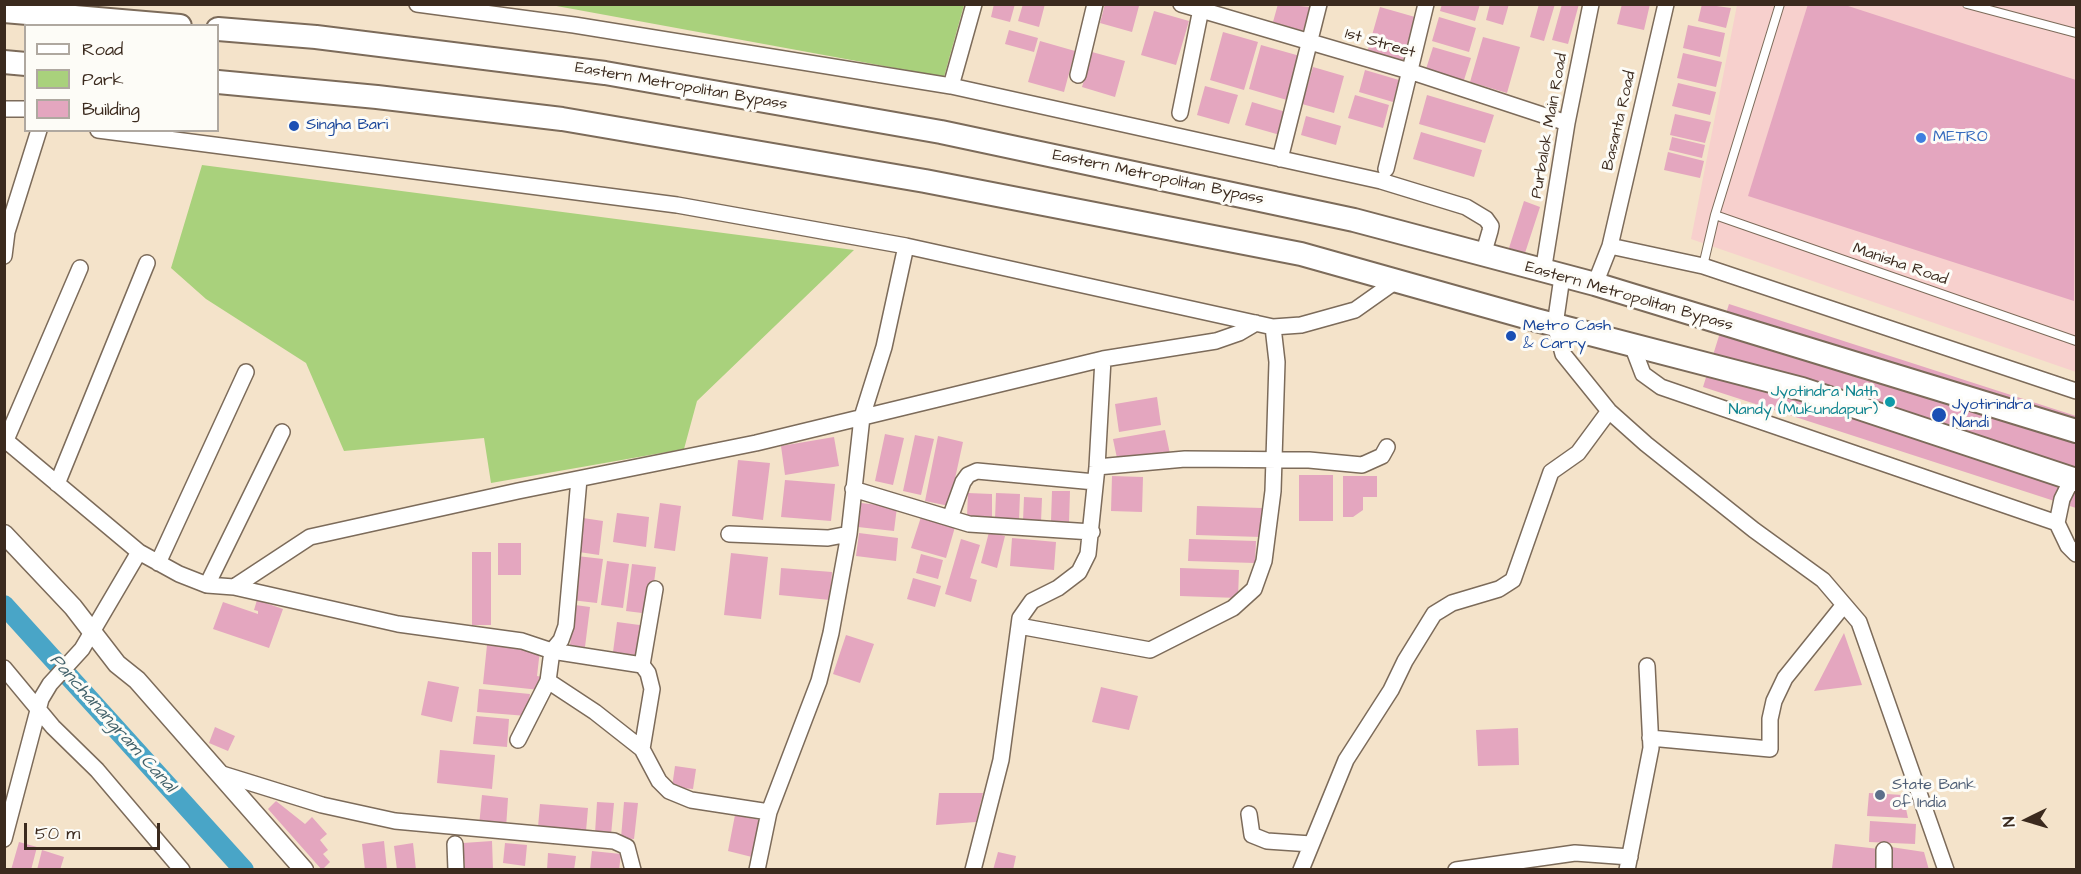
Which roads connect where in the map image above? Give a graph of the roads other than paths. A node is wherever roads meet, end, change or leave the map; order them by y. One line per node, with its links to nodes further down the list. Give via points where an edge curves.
1 (417, 4): 23 (street, via 574,25)
2 (974, 4): 23 (street)
3 (1095, 4): 21 (street)
4 (1181, 4): 11 (street, 1st Street)
5 (1319, 4): 17 (street)
6 (1426, 4): 20 (street)
7 (1591, 4): 27 (street, Purbalok Main Road)
8 (1666, 4): 34 (street, Basanta Road)
9 (1780, 4): 32 (lane)
10 (1967, 4): 16 (lane)
11 (1202, 8): 17 (street, 1st Street); 26 (street)
12 (4, 11): 13 (main road)
13 (75, 15): 14 (main road)
14 (161, 24)
15 (219, 29): 35 (main road, Eastern Metropolitan Bypass, via 316,37 605,73 927,130 1354,220)
16 (2076, 33)
17 (1308, 43): 20 (street, 1st Street); 30 (street)
18 (4, 62): 19 (main road)
19 (24, 64)
20 (1408, 71): 27 (street, 1st Street); 31 (street)
21 (1078, 75)
22 (219, 82): 41 (main road, via 574,120 925,181 1301,254)
23 (951, 86): 30 (street)
24 (4, 109): 25 (street)
25 (24, 109)
26 (1180, 112)
27 (1567, 123): 40 (street, Purbalok Main Road)
28 (38, 132): 36 (street, via 7,232)
29 (113, 132): 33 (street, via 677,205)
30 (1280, 159): 35 (street, via 1399,186 1466,207 1491,226)
31 (1386, 169)
32 (1715, 215): 38 (lane); 46 (lane, Manisha Road)
33 (906, 246): 43 (street); 52 (street, via 884,347)
34 (1610, 246): 38 (street); 42 (street, Basanta Road)
35 (1483, 255): 40 (main road, Eastern Metropolitan Bypass)
36 (4, 256)
37 (147, 263): 61 (street)
38 (1703, 266): 50 (street)
39 (80, 268): 55 (street)
40 (1551, 268): 42 (main road, Eastern Metropolitan Bypass); 44 (street, Purbalok Main Road)
41 (1396, 281): 44 (main road); 45 (street, via 1355,310 1301,325)
42 (1595, 284): 53 (main road, Eastern Metropolitan Bypass)
43 (1256, 323): 45 (street); 48 (street, via 1216,341)
44 (1555, 325): 47 (main road); 51 (street, via 1563,354)
45 (1273, 327): 57 (street, via 1277,362)
46 (2076, 341)
47 (1638, 345): 60 (main road, via 1802,389); 64 (street, via 1635,353 1643,374 1661,387)
48 (1103, 359): 52 (street); 58 (street)
49 (246, 372): 71 (street)
50 (2075, 388)
51 (1609, 411): 75 (street, via 1745,523 1823,580); 92 (street, via 1578,453 1551,472 1513,580 1434,614 1346,760)
52 (862, 417): 59 (street); 62 (street)
53 (2076, 431)
54 (282, 432): 72 (street)
55 (5, 440): 61 (street)
56 (1387, 447): 57 (street, via 1382,456 1362,465)
57 (1275, 460): 58 (street, via 1185,459); 76 (street, via 1264,561 1254,589 1233,608 1150,650)
58 (1096, 474): 63 (street, via 977,471 963,482); 65 (street)
59 (579, 479): 73 (street, via 310,537); 78 (street, via 566,626)
60 (2074, 480): 64 (street, via 2062,499)
61 (57, 484): 69 (street)
62 (853, 489): 63 (street); 68 (street)
63 (950, 518): 65 (street, via 992,527)
64 (2057, 523): 70 (street)
65 (1092, 532): 76 (street, via 1079,572 1032,601)
66 (4, 534): 77 (street)
67 (729, 534): 68 (street, via 828,538)
68 (849, 534): 88 (street, via 819,681)
69 (140, 552): 71 (street); 77 (street)
70 (2076, 554)
71 (158, 563): 72 (street)
72 (207, 585): 73 (street)
73 (234, 587): 78 (street, via 398,624 522,640)
74 (655, 589): 79 (street)
75 (1843, 606): 84 (street, via 1785,678 1770,719 1770,749); 104 (street, via 1859,622)
76 (1019, 626): 100 (street, via 1001,760)
77 (93, 633): 83 (street, via 50,684); 87 (street)
78 (552, 651): 79 (street); 82 (street)
79 (642, 665): 86 (street, via 652,689)
80 (1647, 666): 84 (street)
81 (4, 668): 83 (street)
82 (548, 681): 85 (street); 86 (street)
83 (38, 709): 90 (street); 95 (street, via 97,770)
84 (1650, 738): 94 (street)
85 (518, 740)
86 (642, 749): 88 (street, via 659,781 669,791 691,800)
87 (219, 773): 96 (street); 98 (street, via 322,805 395,821 614,841 627,847)
88 (769, 812): 99 (street)
89 (1249, 814): 92 (street, via 1252,835 1267,841)
90 (4, 839)
91 (455, 844): 97 (street)
92 (1311, 844): 101 (street)
93 (1884, 850): 103 (street)
94 (1628, 863): 102 (street, via 1575,853)
95 (180, 868)
96 (304, 870)
97 (456, 870)
98 (633, 870)
99 (757, 870)
100 (973, 870)
101 (1301, 870)
102 (1456, 870)
103 (1884, 870)
104 (1946, 870)

